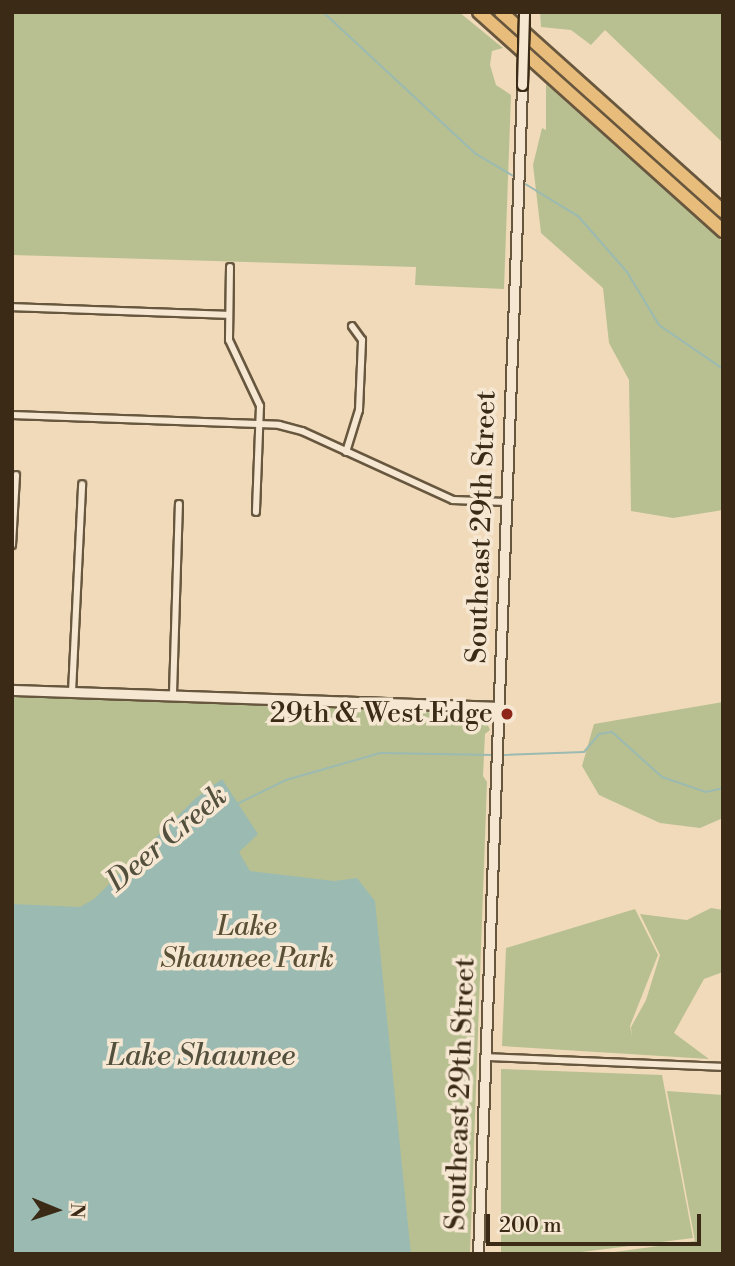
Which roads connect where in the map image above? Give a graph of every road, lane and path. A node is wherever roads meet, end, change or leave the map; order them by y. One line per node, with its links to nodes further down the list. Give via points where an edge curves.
1 (479, 12): 5 (highway)
2 (501, 12): 4 (highway)
3 (524, 12): 15 (main road, Southeast 29th Street, bridge)
4 (723, 211)
5 (723, 231)
6 (230, 267): 8 (street)
7 (12, 307): 8 (street)
8 (229, 314): 11 (street, via 232,349 257,393)
9 (352, 326): 12 (street, via 362,340 359,410)
10 (12, 415): 11 (street)
11 (260, 424): 12 (street, via 302,431); 17 (street)
12 (346, 452): 15 (street, via 453,500)
13 (16, 475): 18 (street)
14 (82, 484): 20 (street)
15 (506, 502): 22 (main road, Southeast 29th Street)
16 (179, 504): 21 (street, via 173,693)
17 (256, 512)
18 (12, 545)
19 (12, 690): 20 (main road)
20 (72, 692): 21 (main road)
21 (167, 698): 22 (main road)
22 (497, 707): 23 (main road, Southeast 29th Street)
23 (486, 1057): 24 (street); 25 (main road, Southeast 29th Street)
24 (723, 1067)
25 (478, 1254)

